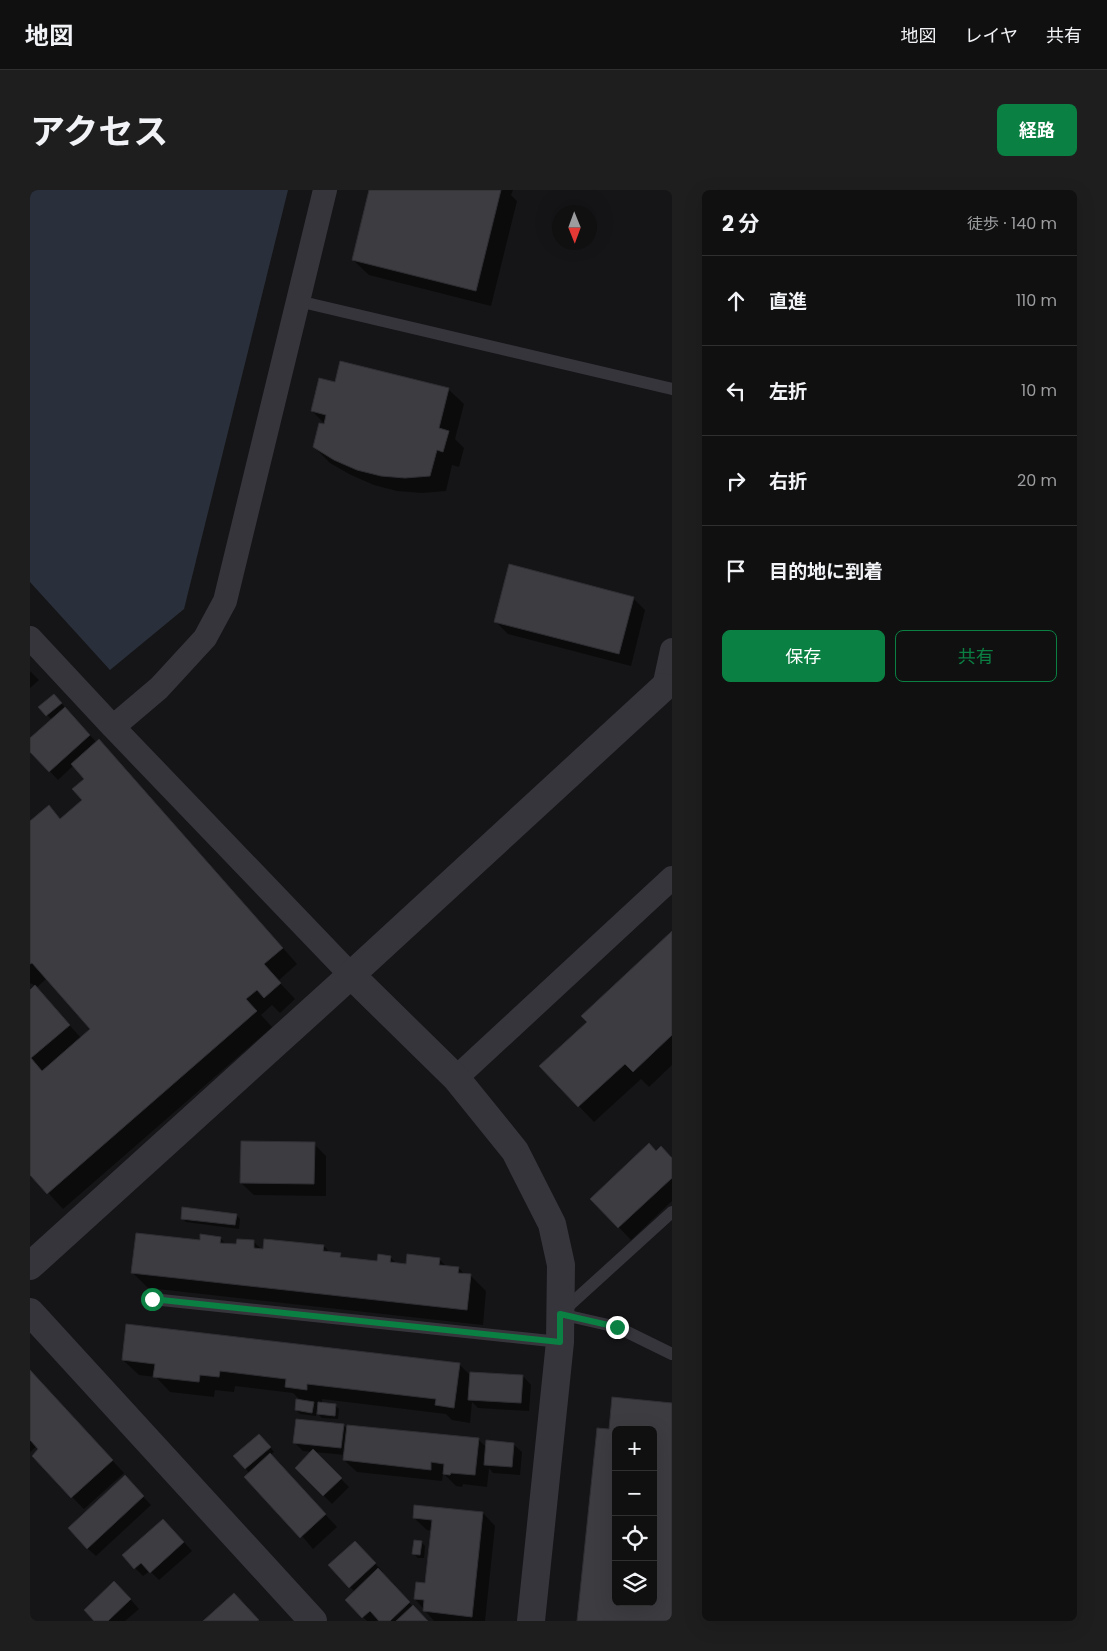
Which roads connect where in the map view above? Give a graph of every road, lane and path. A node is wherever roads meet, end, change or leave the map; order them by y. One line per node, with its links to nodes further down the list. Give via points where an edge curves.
1 (325, 190): 2 (street)
2 (298, 301): 3 (lane); 7 (street, via 225,601 205,638 159,688)
3 (672, 390)
4 (30, 638): 7 (street)
5 (672, 650): 6 (street)
6 (668, 692): 9 (street)
7 (113, 727): 9 (street)
8 (672, 878): 10 (street)
9 (351, 976): 10 (street); 12 (street)
10 (456, 1078): 15 (street, via 516,1151 552,1224 561,1265)
11 (672, 1212): 15 (lane)
12 (30, 1266)
13 (152, 1299): 16 (lane)
14 (30, 1312): 18 (street)
15 (560, 1314): 16 (street); 17 (lane, via 617,1327)
16 (560, 1342): 19 (street)
17 (672, 1354)
18 (313, 1621)
19 (531, 1621)

